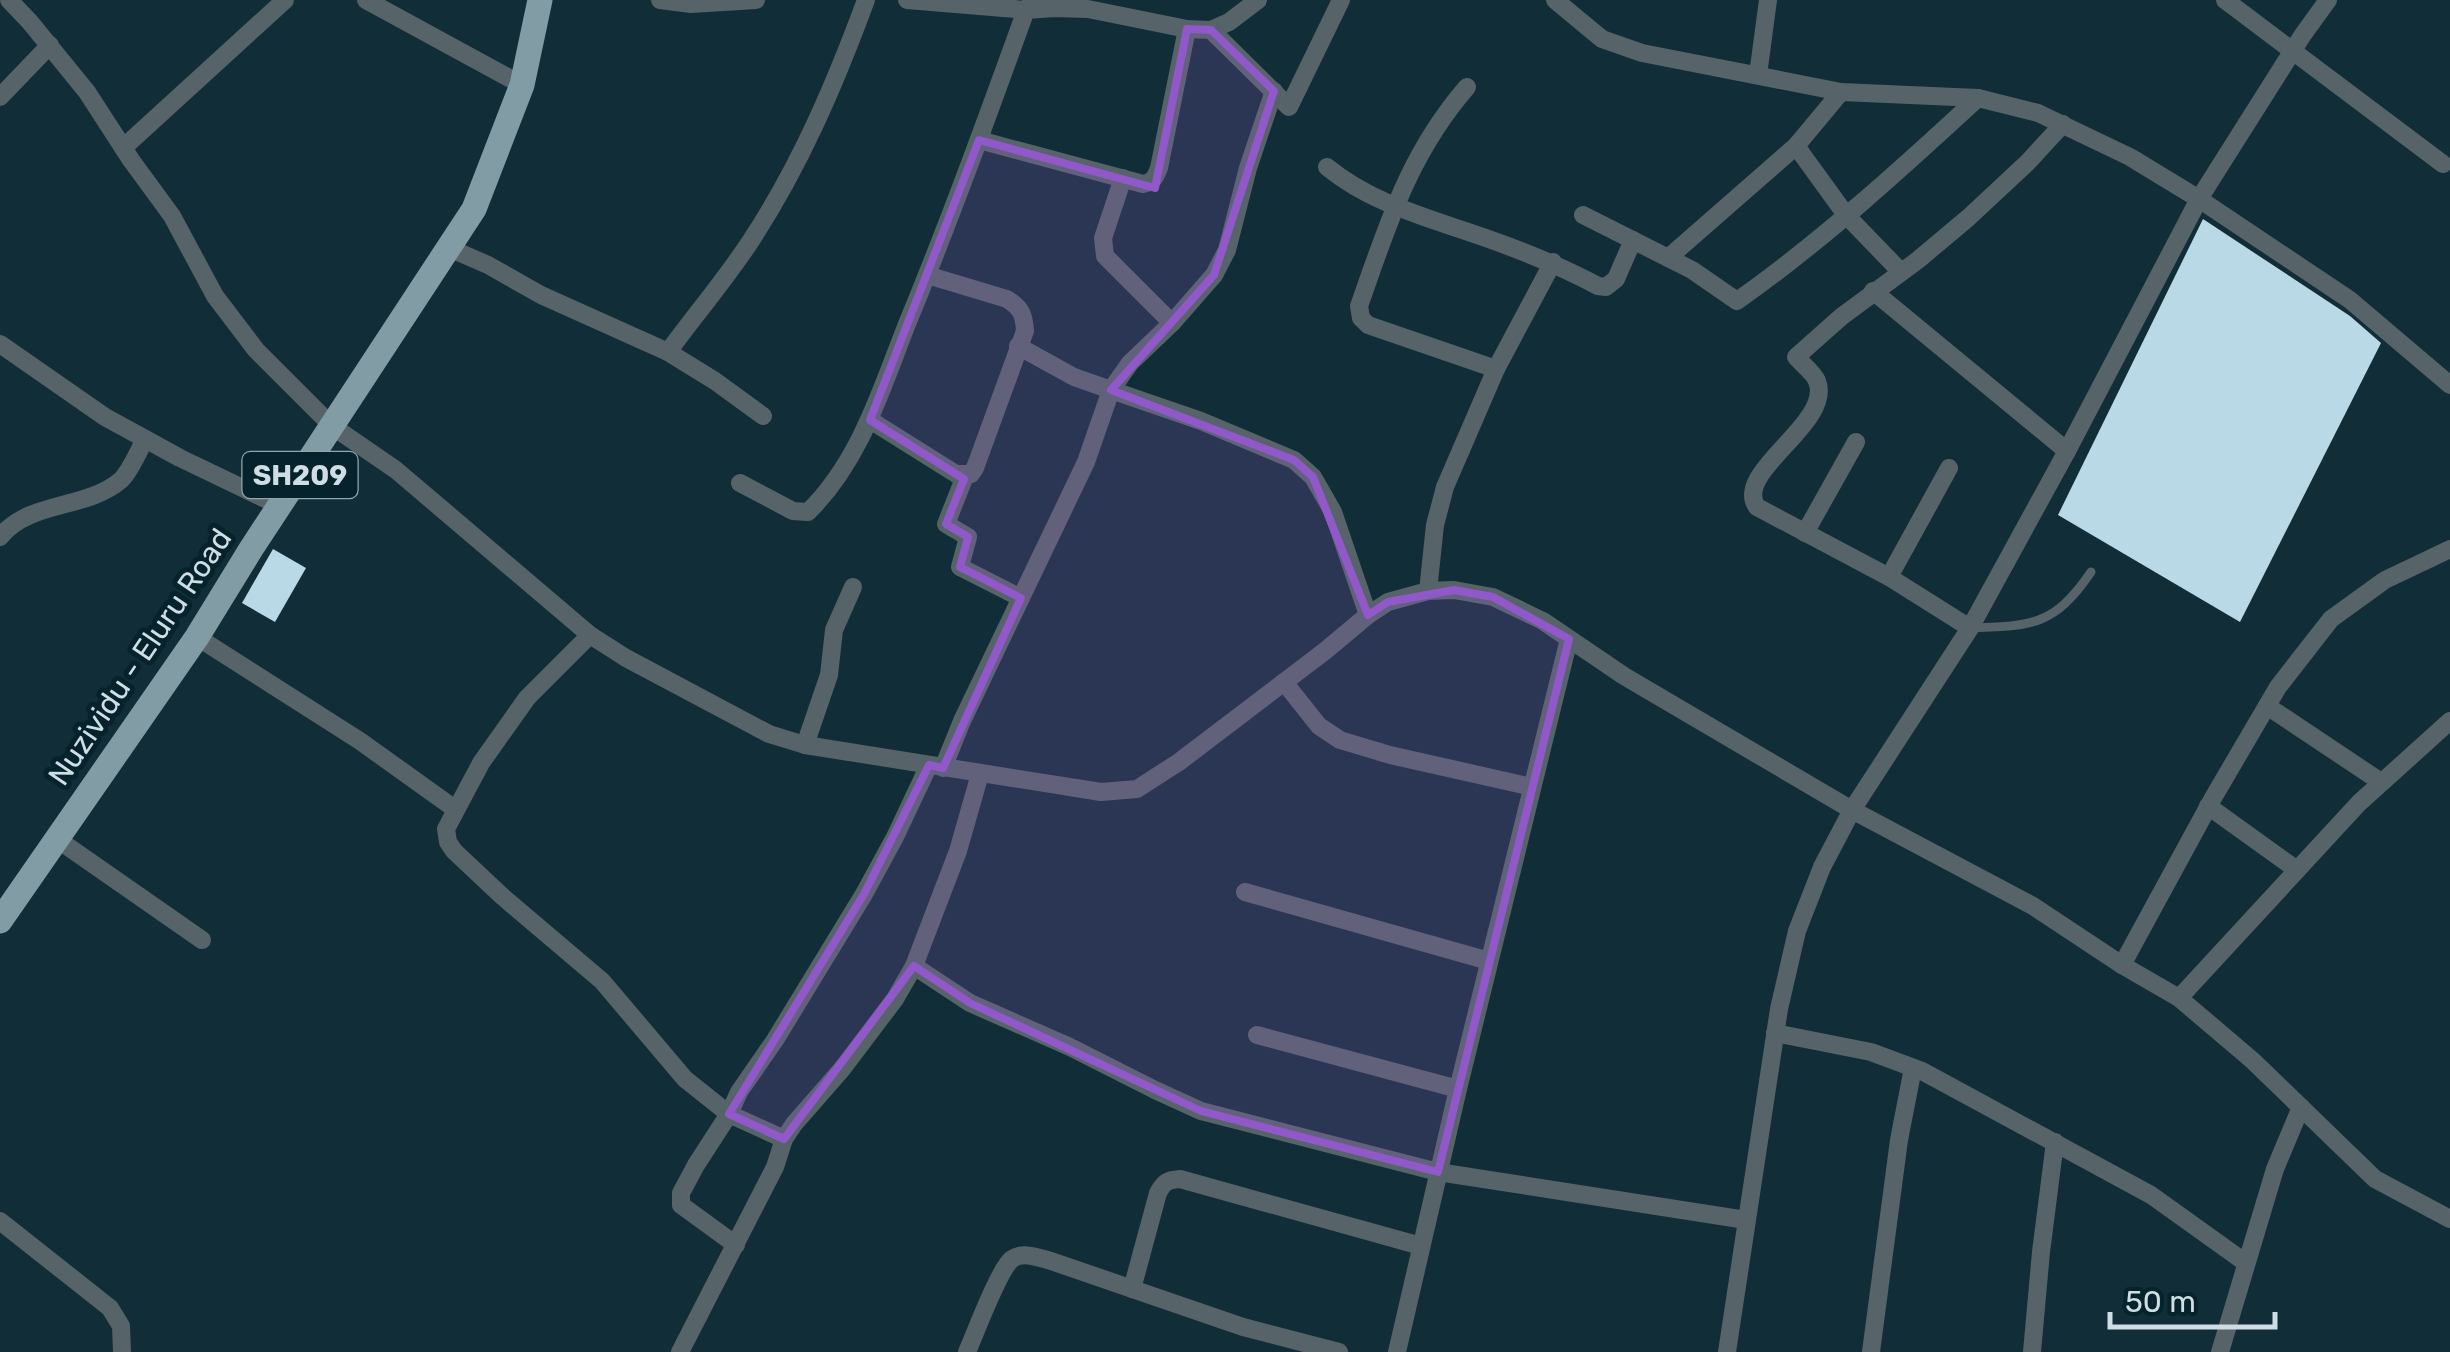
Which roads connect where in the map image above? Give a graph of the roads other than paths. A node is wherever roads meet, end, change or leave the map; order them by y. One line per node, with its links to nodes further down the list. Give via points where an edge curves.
1 (286, 0): 30 (street)
2 (366, 0): 21 (street)
3 (540, 0): 21 (main road, Nuzividu - Eluru Road / SH209)
4 (660, 0): 5 (street)
5 (756, 0)
6 (866, 0): 48 (street, via 823,111 786,182)
7 (907, 0): 14 (street)
8 (1258, 0): 17 (street)
9 (1342, 0): 23 (street, via 1289,107)
10 (1554, 0): 20 (street, via 1602,38 1642,53)
11 (1768, 0): 20 (street)
12 (2225, 0): 19 (street)
13 (2328, 0): 19 (street)
14 (1030, 5): 16 (street); 28 (street)
15 (17, 7): 18 (street)
16 (1188, 29): 17 (street); 33 (street, via 1155,179 1143,184)
17 (1211, 30): 23 (street)
18 (50, 46): 25 (street); 30 (street)
19 (2292, 52): 31 (street); 34 (street)
20 (1758, 76): 24 (street)
21 (522, 85): 39 (main road, Nuzividu - Eluru Road / SH209, via 474,209)
22 (1468, 87): 35 (street, via 1415,161)
23 (1274, 91): 45 (street, via 1227,250)
24 (1841, 92): 26 (street); 29 (street)
25 (0, 96)
26 (1978, 98): 27 (street); 37 (street)
27 (2062, 124): 34 (street); 42 (street, via 1968,218)
28 (979, 140): 33 (street); 43 (street)
29 (1796, 146): 37 (street); 40 (street)
30 (123, 148): 54 (street, via 172,216 215,296 256,350)
31 (2444, 164)
32 (1327, 167): 35 (street)
33 (1124, 178): 45 (street, via 1103,248)
34 (2200, 200): 50 (street, via 2350,300); 57 (street)
35 (1394, 207): 41 (street); 49 (street, via 1359,306 1362,318)
36 (1583, 215): 38 (street)
37 (1846, 215): 40 (street, via 1736,301); 42 (street)
38 (1634, 240): 40 (street); 41 (street, via 1616,280 1606,287)
39 (448, 248): 48 (street); 54 (main road, Nuzividu - Eluru Road / SH209)
40 (1668, 258)
41 (1553, 262): 49 (street)
42 (1901, 272): 44 (street)
43 (928, 275): 47 (street, via 1018,306 1025,330); 53 (street)
44 (1873, 291): 57 (street); 62 (street, via 1796,358 1817,380 1819,398 1752,490 1757,507)
45 (1172, 322): 51 (street)
46 (0, 344): 55 (street)
47 (1018, 346): 51 (street); 59 (street, via 975,468)
48 (668, 352): 52 (street)
49 (1496, 369): 68 (street, via 1446,486)
50 (2450, 385)
51 (1111, 390): 69 (street, via 1086,462); 70 (street, via 1294,460 1313,476 1334,512)
52 (763, 416)
53 (870, 420): 59 (street); 60 (street, via 836,482 808,512 792,512)
54 (332, 426): 61 (main road, Nuzividu - Eluru Road / SH209); 72 (street, via 396,470)
55 (146, 439): 61 (street); 63 (street, via 124,478 96,496 24,517)
56 (1856, 442): 62 (street)
57 (2067, 451): 71 (street)
58 (1949, 468): 66 (street)
59 (965, 476): 69 (street, via 946,524 968,537 960,566)
60 (740, 483)
61 (280, 506): 73 (main road, Nuzividu - Eluru Road / SH209)
62 (1806, 533): 66 (street)
63 (0, 537)
64 (2446, 554): 76 (street, via 2385,580 2331,619)
65 (2091, 572): 71 (lane, via 2050,615 2026,626)
66 (1889, 577): 71 (street)
67 (853, 586): 78 (street, via 834,630 829,675)
68 (1428, 591): 70 (street); 74 (street, via 1494,597)
69 (1021, 598): 79 (street)
70 (1368, 615): 75 (street)
71 (1970, 628): 85 (street)
72 (590, 635): 78 (street, via 770,734); 84 (street, via 527,698)
73 (198, 637): 84 (street); 86 (main road, Nuzividu - Eluru Road / SH209)
74 (1569, 639): 82 (street); 85 (street)
75 (1284, 682): 80 (street, via 1138,788 1101,792); 82 (street, via 1319,726 1340,740)
76 (2267, 706): 81 (street); 83 (street)
77 (2450, 721): 81 (street)
78 (805, 745): 79 (street)
79 (936, 766): 80 (street); 100 (street)
80 (980, 774): 93 (street)
81 (2381, 782): 87 (street)
82 (1532, 787): 91 (street)
83 (2208, 806): 87 (street); 92 (street)
84 (456, 810): 100 (street, via 446,830 454,851 602,981 685,1079)
85 (1852, 810): 92 (street, via 2033,906); 95 (street, via 1797,932)
86 (57, 839): 89 (main road, Nuzividu - Eluru Road / SH209); 90 (street)
87 (2298, 870): 94 (street)
88 (1245, 892): 91 (street)
89 (1, 918)
90 (202, 940)
91 (1489, 961): 98 (street)
92 (2122, 965): 94 (street)
93 (914, 966): 101 (street); 103 (street, via 970,1003 1201,1110)
94 (2179, 998): 99 (street)
95 (1775, 1034): 97 (street, via 1870,1052); 105 (street)
96 (1257, 1035): 98 (street)
97 (1913, 1068): 102 (street); 117 (street)
98 (1458, 1089): 103 (street)
99 (2301, 1108): 104 (street, via 2375,1179); 109 (street)
100 (730, 1114): 101 (street); 107 (street, via 696,1165 681,1204)
101 (784, 1139): 107 (street)
102 (2056, 1142): 109 (street, via 2151,1195); 118 (street)
103 (1438, 1172): 105 (street); 108 (street)
104 (2450, 1219)
105 (1746, 1220): 116 (street)
106 (0, 1221): 111 (street, via 110,1308 122,1326)
107 (736, 1245): 112 (street)
108 (1421, 1246): 110 (street, via 1169,1180 1158,1193); 115 (street)
109 (2246, 1263): 119 (street)
110 (1132, 1290): 113 (street, via 1051,1261 1013,1258); 114 (street)
111 (122, 1352)
112 (680, 1352)
113 (967, 1352)
114 (1339, 1352)
115 (1397, 1352)
116 (1727, 1352)
117 (1872, 1352)
118 (2032, 1352)
119 (2220, 1352)

